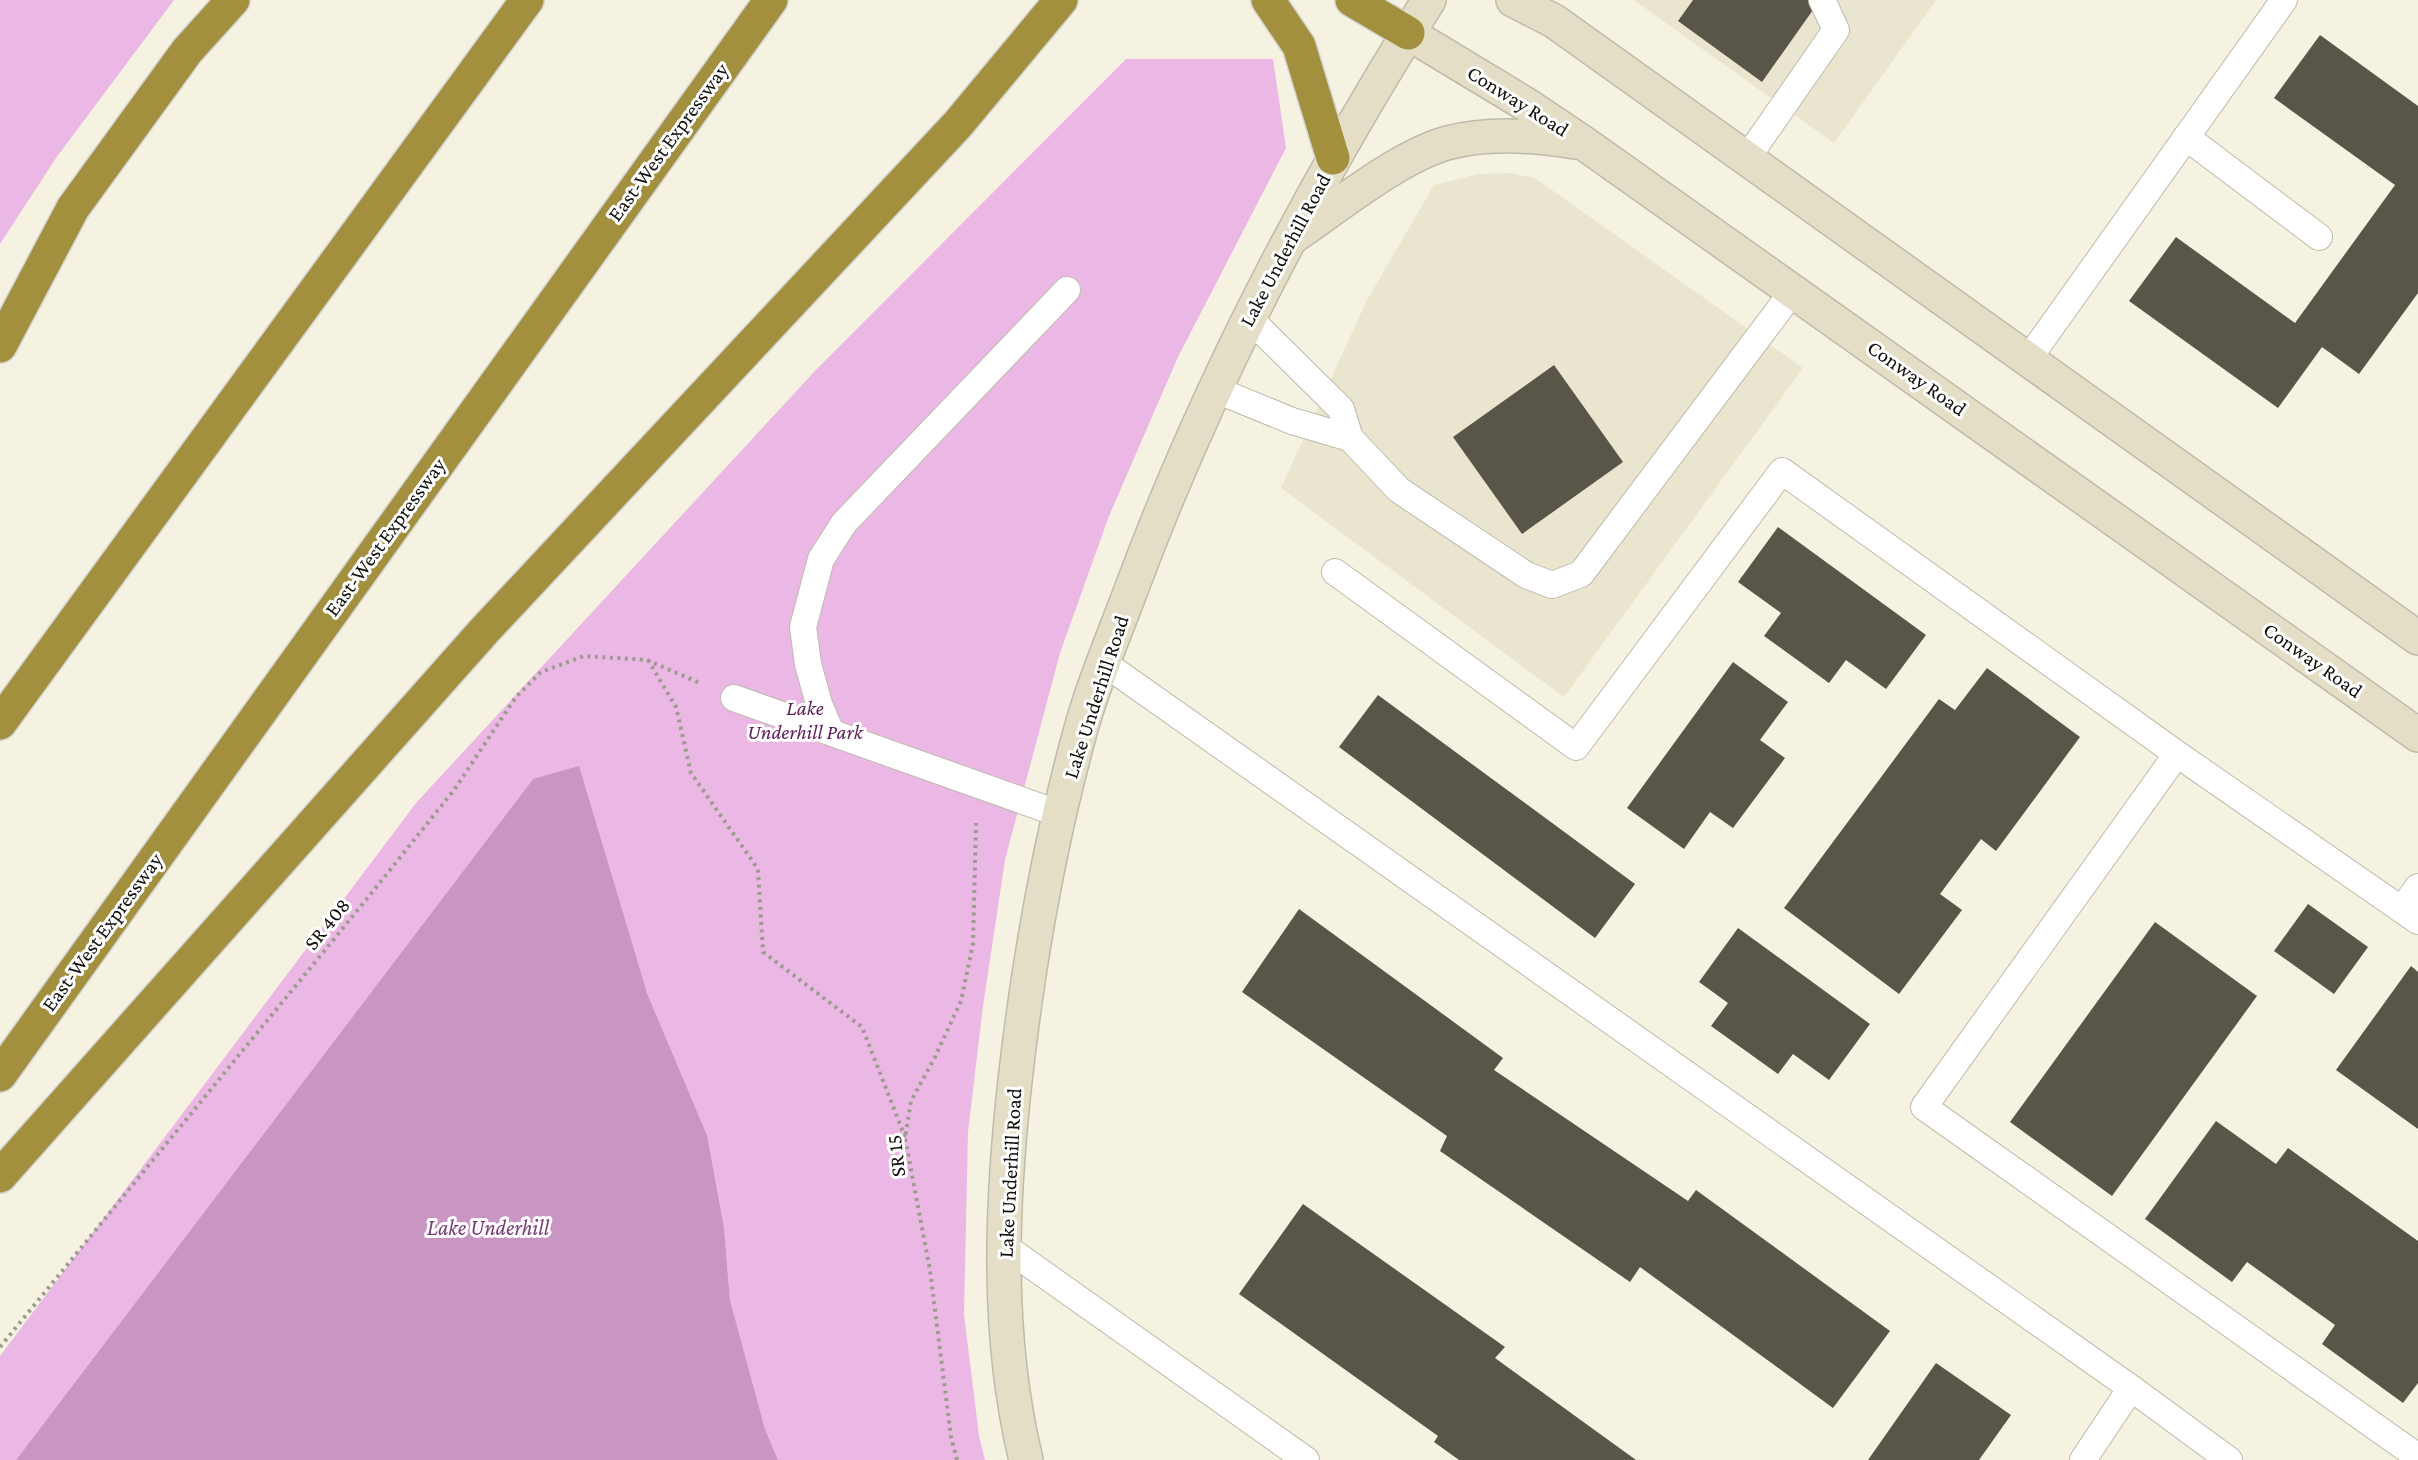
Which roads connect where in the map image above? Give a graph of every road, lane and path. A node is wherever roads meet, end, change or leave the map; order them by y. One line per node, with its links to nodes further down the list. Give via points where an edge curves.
1 (233, 0): 21 (highway, via 187,51 73,208)
2 (527, 0): 30 (highway)
3 (771, 0): 38 (highway, East-West Expressway)
4 (1061, 0): 40 (highway, via 958,124 509,604)
5 (1268, 0): 14 (highway, via 1299,46)
6 (1352, 0): 11 (highway)
7 (1429, 0): 11 (main road, Lake Underhill Road)
8 (1513, 0): 15 (main road, via 1554,21)
9 (1821, 0): 15 (lane, via 1836,30)
10 (2284, 0): 12 (lane)
11 (1408, 33): 13 (main road, Conway Road); 14 (main road, Lake Underhill Road)
12 (2186, 137): 16 (lane); 22 (lane)
13 (1586, 144): 17 (main road, via 1535,135 1446,143 1398,165); 19 (main road, Conway Road)
14 (1333, 158): 17 (main road, Lake Underhill Road)
15 (1748, 158): 22 (main road)
16 (2319, 237)
17 (1290, 238): 20 (main road, Lake Underhill Road)
18 (1067, 290): 31 (lane, via 843,523 821,559 803,627 808,664)
19 (1793, 291): 24 (lane, via 1581,574 1552,585 1526,575 1399,490); 32 (main road, Conway Road)
20 (1249, 318): 23 (main road, Lake Underhill Road); 24 (lane, via 1341,409)
21 (0, 346)
22 (2029, 358): 26 (main road)
23 (1214, 389): 24 (lane, via 1292,421); 28 (main road, Lake Underhill Road, via 1149,542)
24 (1350, 438)
25 (1335, 572): 33 (lane, via 1576,747 1782,471)
26 (2418, 638)
27 (647, 660): 29 (path, SR 408); 39 (path, via 676,707 691,773 758,868 763,952 862,1027); 42 (path, SR 408, via 584,656 541,672 516,697 447,798)
28 (1104, 663): 35 (main road, Lake Underhill Road, via 1080,732); 43 (lane)
29 (734, 698): 31 (lane)
30 (0, 723)
31 (831, 732): 34 (lane)
32 (2418, 735)
33 (2177, 754): 37 (lane); 44 (lane, via 1924,1107)
34 (986, 788): 35 (lane); 39 (path, SR 15, via 975,826 973,944 961,1001 911,1101)
35 (1060, 814): 41 (main road, Lake Underhill Road, via 1036,926 1021,1027)
36 (2418, 887): 37 (lane)
37 (2410, 915)
38 (0, 1075)
39 (906, 1138): 45 (path, SR 15, via 930,1270)
40 (0, 1176)
41 (1004, 1246): 46 (main road, Lake Underhill Road, via 1009,1366); 47 (lane)
42 (0, 1347)
43 (2131, 1388): 48 (lane); 49 (lane)
44 (2418, 1457)
45 (957, 1460)
46 (1026, 1460)
47 (1306, 1460)
48 (2083, 1460)
49 (2229, 1460)

